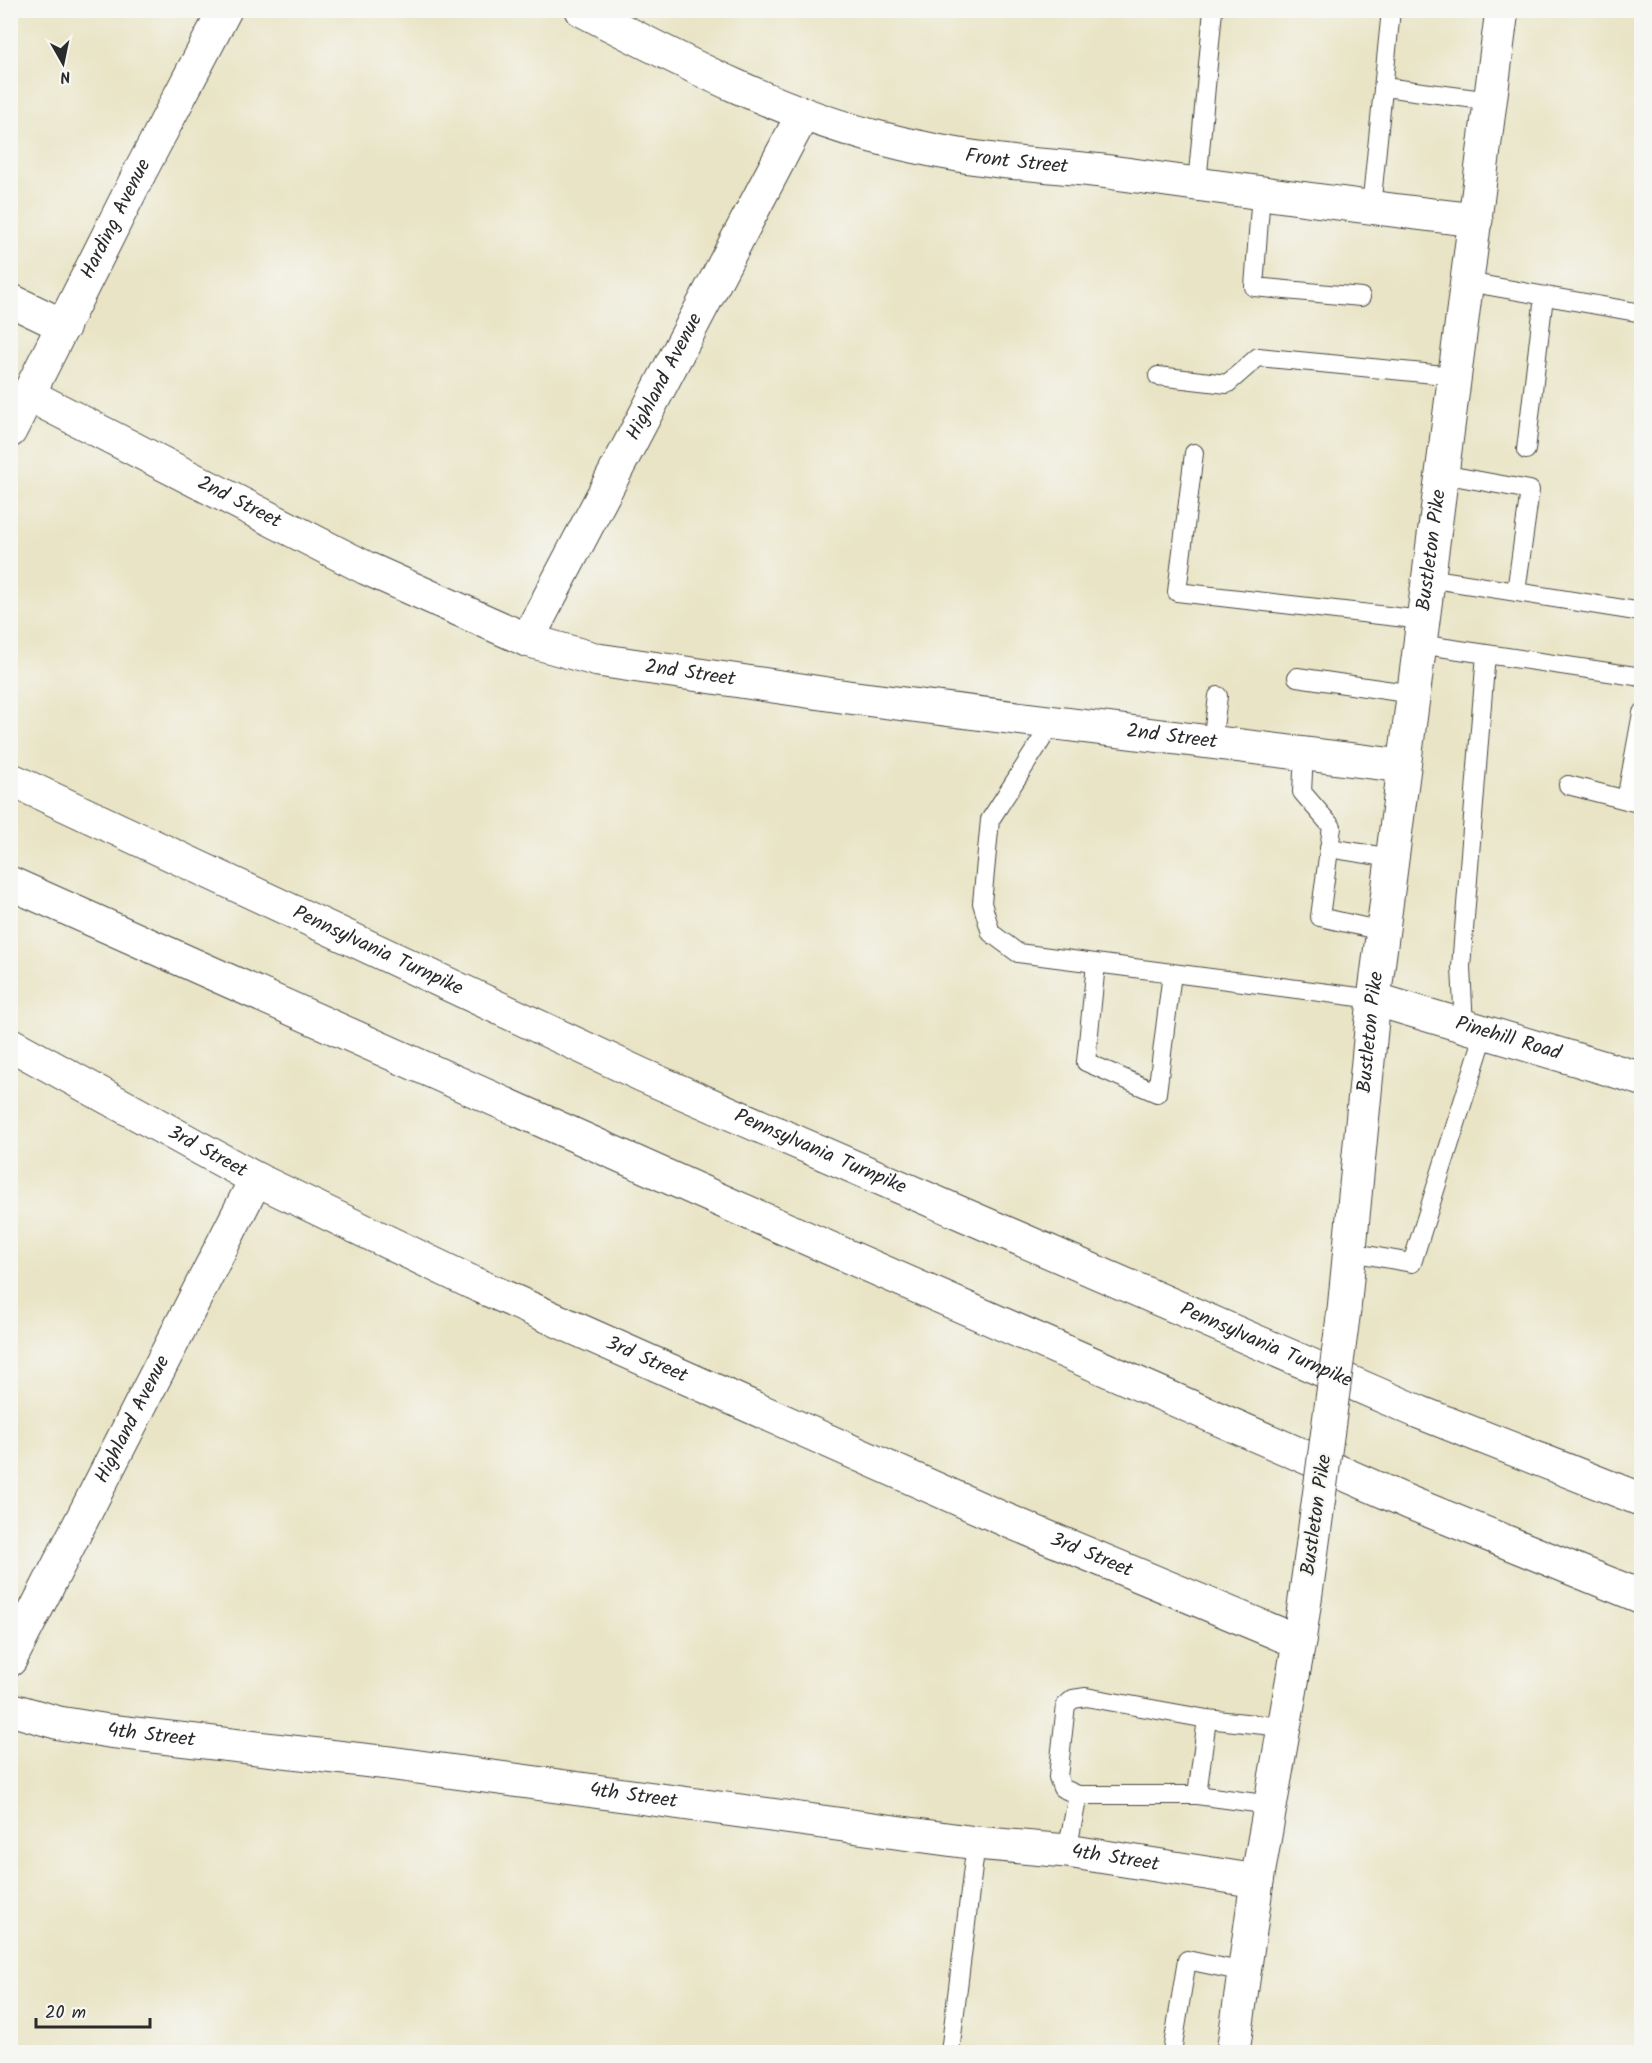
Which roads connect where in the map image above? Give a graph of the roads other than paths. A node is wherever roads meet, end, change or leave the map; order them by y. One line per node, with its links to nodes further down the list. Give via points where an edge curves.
1 (225, 10): 18 (main road, Harding Avenue)
2 (582, 10): 8 (main road, Front Street, via 730,84)
3 (1213, 10): 9 (lane)
4 (1391, 10): 6 (lane)
5 (1502, 10): 7 (main road, Bustleton Pike)
6 (1384, 87): 7 (lane); 11 (lane)
7 (1491, 101): 12 (main road, Bustleton Pike)
8 (803, 114): 9 (main road, Front Street, via 935,151); 30 (main road, Highland Avenue)
9 (1197, 184): 10 (main road, Front Street)
10 (1261, 193): 11 (main road, Front Street); 15 (lane, via 1254,287)
11 (1371, 208): 12 (main road, Front Street)
12 (1476, 220): 13 (main road, Bustleton Pike)
13 (1467, 282): 14 (lane); 20 (main road, Bustleton Pike)
14 (1544, 296): 17 (lane); 23 (lane)
15 (1361, 297)
16 (10, 300): 18 (main road)
17 (1641, 313)
18 (64, 326): 21 (main road, Harding Avenue)
19 (1158, 376): 20 (lane, via 1227,384 1258,357)
20 (1455, 376): 25 (main road, Bustleton Pike)
21 (29, 395): 22 (main road, Harding Avenue); 30 (main road, 2nd Street, via 366,568)
22 (10, 431)
23 (1526, 450)
24 (1194, 453): 29 (lane, via 1177,592)
25 (1442, 474): 26 (main road, Bustleton Pike); 27 (lane, via 1530,490)
26 (1428, 578): 27 (lane); 29 (main road, Bustleton Pike)
27 (1516, 592): 28 (lane)
28 (1641, 612)
29 (1421, 632): 31 (lane); 34 (main road, Bustleton Pike)
30 (527, 640): 37 (main road, 2nd Street, via 598,660)
31 (1486, 654): 33 (lane); 51 (lane, via 1461,967)
32 (1297, 677): 34 (lane)
33 (1641, 677)
34 (1413, 694): 40 (main road, Bustleton Pike)
35 (1218, 696): 38 (lane)
36 (1641, 713): 43 (lane)
37 (1053, 722): 38 (main road, 2nd Street); 48 (lane, via 990,820 982,903 991,933 1018,953)
38 (1212, 743): 39 (main road, 2nd Street)
39 (1304, 754): 40 (main road, 2nd Street); 44 (lane, via 1302,792 1332,827)
40 (1403, 766): 45 (main road, Bustleton Pike)
41 (10, 779): 56 (main road, Pennsylvania Turnpike, via 642,1075 1419,1412)
42 (1568, 785): 43 (lane)
43 (1634, 802)
44 (1329, 848): 45 (lane); 47 (lane, via 1320,917)
45 (1392, 858): 47 (main road, Bustleton Pike)
46 (10, 883): 57 (main road, via 1408,1502)
47 (1382, 931): 50 (main road, Bustleton Pike)
48 (1096, 964): 49 (lane); 49 (lane, via 1086,1062 1157,1093)
49 (1172, 973): 50 (lane)
50 (1374, 999): 51 (main road, Pinehill Road); 55 (main road, Bustleton Pike)
51 (1475, 1030): 53 (main road, Pinehill Road); 55 (lane, via 1412,1263)
52 (10, 1044): 54 (main road, 3rd Street)
53 (1641, 1079)
54 (256, 1179): 58 (main road, 3rd Street, via 473,1283 962,1500); 59 (main road, Highland Avenue)
55 (1350, 1252): 58 (main road, Bustleton Pike, bridge)
56 (1641, 1500)
57 (1641, 1597)
58 (1299, 1642): 62 (main road, Bustleton Pike)
59 (10, 1660)
60 (10, 1709): 66 (main road, 4th Street, via 59,1723 109,1731 388,1762)
61 (1207, 1719): 62 (lane); 63 (lane); 64 (lane, via 1086,1697 1073,1699 1066,1705 1058,1777 1062,1788)
62 (1283, 1727): 65 (main road, Bustleton Pike)
63 (1197, 1794): 64 (lane); 65 (lane)
64 (1078, 1795): 67 (lane)
65 (1270, 1805): 68 (main road, Bustleton Pike)
66 (976, 1843): 67 (main road, 4th Street); 70 (lane)
67 (1067, 1851): 68 (main road, 4th Street)
68 (1257, 1881): 69 (main road, Bustleton Pike)
69 (1244, 1972): 71 (lane, via 1187,1960); 72 (main road, Bustleton Pike)
70 (950, 2052)
71 (1172, 2052)
72 (1233, 2052)

